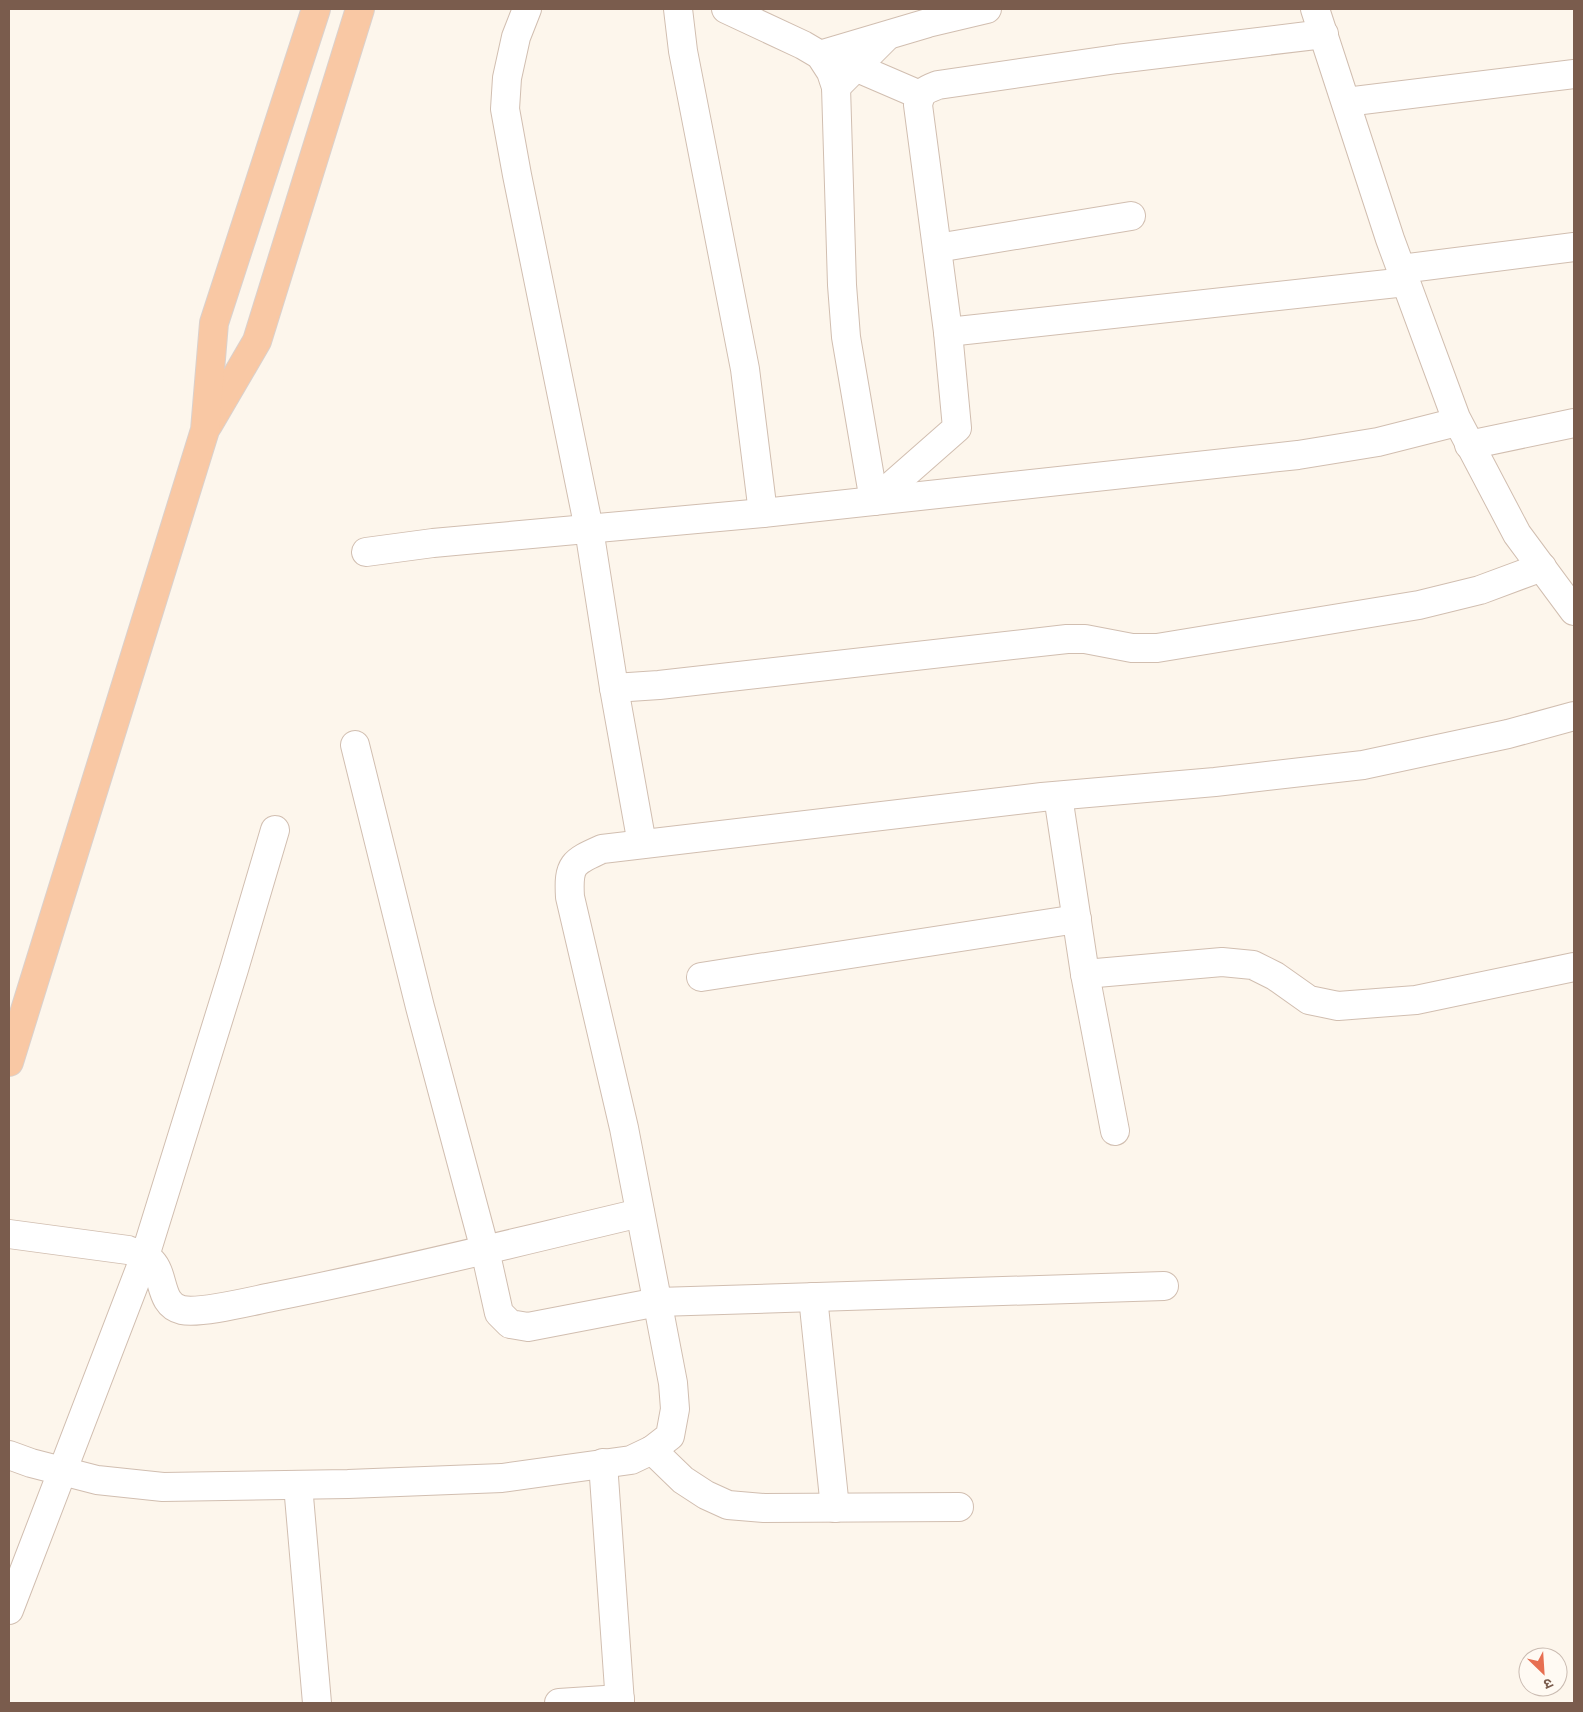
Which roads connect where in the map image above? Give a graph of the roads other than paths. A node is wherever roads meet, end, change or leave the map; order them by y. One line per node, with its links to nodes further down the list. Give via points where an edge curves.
1 (316, 9): 22 (highway, via 214,323)
2 (360, 9): 22 (highway, via 258,341)
3 (527, 9): 26 (street, via 506,78 506,109)
4 (678, 9): 25 (street, via 683,51 745,369)
5 (726, 9): 10 (street)
6 (986, 9): 9 (street)
7 (1315, 9): 8 (street)
8 (1324, 34): 14 (street, via 938,85); 15 (street)
9 (888, 35): 10 (street); 11 (street)
10 (820, 55): 13 (street)
11 (855, 66): 13 (street); 14 (street)
12 (1574, 74): 15 (street)
13 (836, 87): 24 (street, via 846,337)
14 (920, 95): 18 (street, via 918,105)
15 (1346, 102): 19 (street)
16 (1131, 216): 18 (street)
17 (1574, 247): 19 (street)
18 (937, 248): 20 (street)
19 (1404, 276): 20 (street); 23 (street)
20 (948, 332): 24 (street, via 957,428)
21 (1574, 423): 23 (street)
22 (205, 430): 40 (highway)
23 (1463, 433): 24 (street, via 1298,455); 28 (street, via 1517,534)
24 (874, 501): 25 (street)
25 (763, 513): 26 (street)
26 (589, 529): 27 (street, via 433,542); 30 (street)
27 (366, 552)
28 (1542, 567): 29 (street); 30 (street, via 1480,590 1419,605 1157,648 1067,639)
29 (1574, 611)
30 (614, 688): 35 (street)
31 (1574, 716): 33 (street, via 1508,734 1363,765)
32 (355, 745): 44 (street)
33 (1058, 796): 35 (street); 36 (street)
34 (275, 830): 45 (street)
35 (642, 844): 42 (street, via 602,849 573,866 569,878 573,913 624,1128)
36 (1077, 919): 38 (street); 39 (street)
37 (1574, 967): 38 (street, via 1416,1000 1338,1006 1309,1000 1253,965 1222,962)
38 (1085, 974): 41 (street)
39 (702, 977)
40 (9, 1062)
41 (1116, 1131)
42 (640, 1213): 44 (street); 48 (street)
43 (9, 1234): 45 (street, via 128,1250)
44 (485, 1250): 45 (street, via 337,1284 184,1311 173,1307 166,1298 157,1270); 48 (street, via 499,1313 510,1324 528,1327)
45 (145, 1256): 52 (street)
46 (1164, 1286): 47 (street)
47 (813, 1297): 48 (street); 55 (street)
48 (658, 1302): 49 (street, via 676,1409 670,1436)
49 (652, 1450): 51 (street, via 631,1460); 55 (street, via 683,1480 728,1504 764,1508)
50 (9, 1455): 52 (street)
51 (603, 1463): 53 (street, via 502,1478); 57 (street)
52 (62, 1471): 53 (street, via 97,1480 163,1487); 56 (street)
53 (298, 1485): 58 (street)
54 (959, 1507): 55 (street)
55 (835, 1508)
56 (9, 1610)
57 (620, 1701): 59 (street)
58 (317, 1703)
59 (559, 1703)

